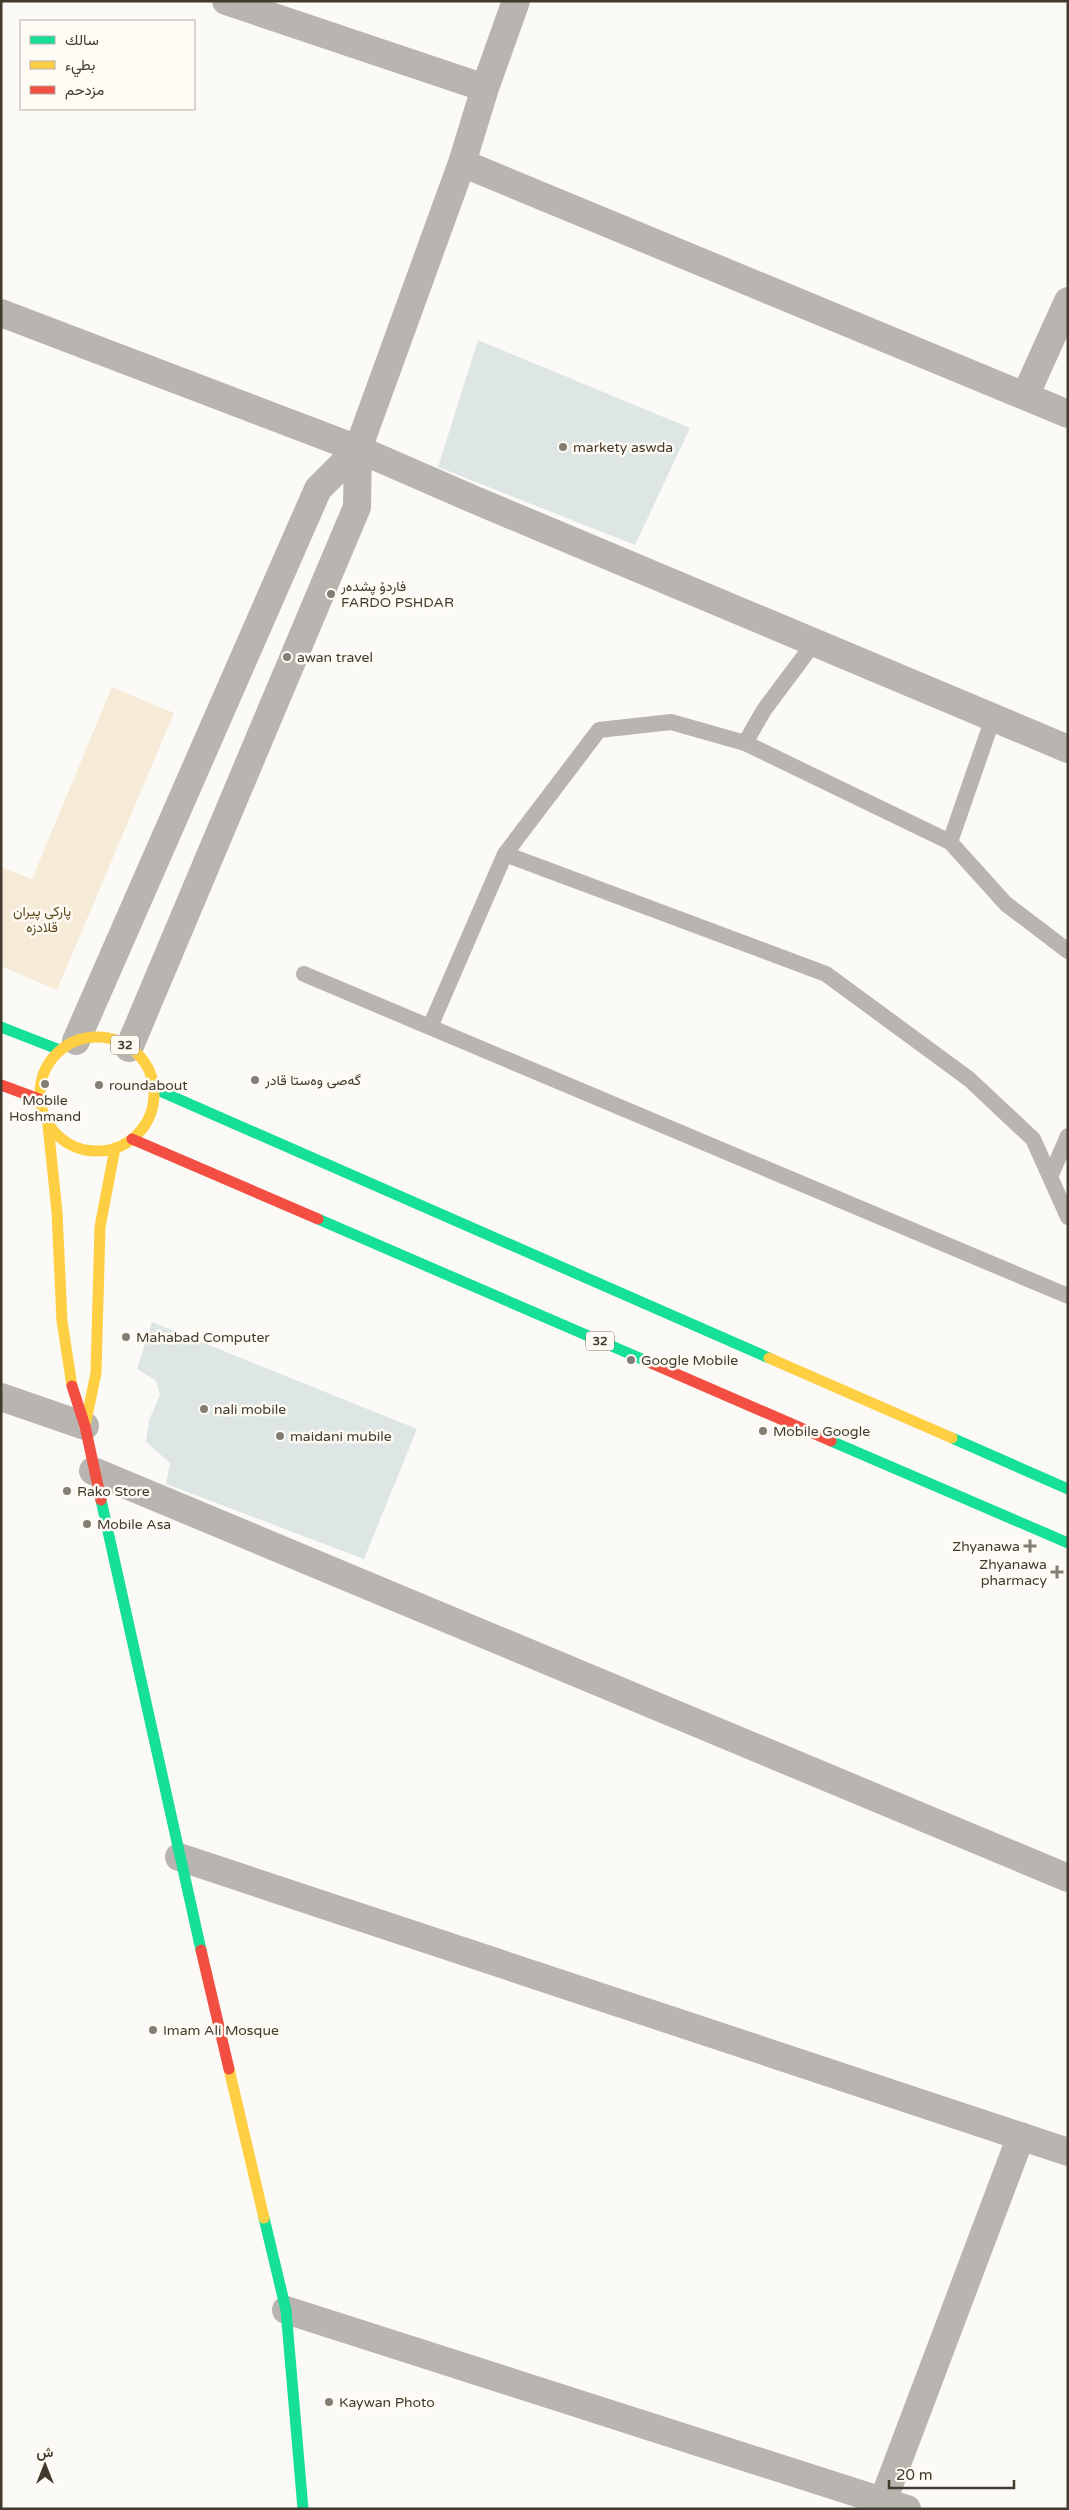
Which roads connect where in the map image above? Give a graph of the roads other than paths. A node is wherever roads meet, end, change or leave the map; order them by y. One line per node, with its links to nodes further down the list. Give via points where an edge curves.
1 (226, 1): 3 (street)
2 (516, 1): 3 (street)
3 (485, 88): 4 (street)
4 (462, 163): 7 (street); 9 (street)
5 (1068, 301): 7 (street)
6 (1, 313): 9 (street)
7 (1025, 396): 8 (street)
8 (1068, 414)
9 (358, 449): 10 (street); 20 (street, via 318,489); 21 (street, via 357,507)
10 (814, 643): 11 (street); 12 (lane, via 764,710)
11 (993, 718): 13 (street); 14 (lane)
12 (745, 743): 14 (lane); 15 (lane, via 671,722 599,730)
13 (1068, 749)
14 (950, 842): 16 (lane, via 1006,904)
15 (505, 854): 19 (lane); 29 (lane, via 826,974 969,1079 1033,1139)
16 (1068, 951)
17 (304, 974): 19 (lane)
18 (1, 1027): 20 (main road, 32)
19 (430, 1027): 31 (lane)
20 (68, 1046): 21 (main road, 32, via 103,1038); 24 (main road, 32, via 44,1072)
21 (129, 1048): 23 (main road, 32, via 148,1070)
22 (1, 1085): 24 (main road)
23 (153, 1088): 27 (main road, 32, via 150,1117); 35 (main road)
24 (39, 1100): 25 (main road, 32)
25 (48, 1125): 28 (main road, 32, via 60,1139 77,1148 96,1151); 33 (main road, via 57,1213 63,1347 74,1400)
26 (1068, 1136): 29 (lane)
27 (132, 1140): 28 (main road, 32); 36 (main road, 32)
28 (115, 1148): 33 (main road, via 100,1227 96,1373)
29 (1050, 1178): 30 (lane)
30 (1068, 1217)
31 (1068, 1296)
32 (1, 1397): 33 (street)
33 (84, 1426): 34 (main road)
34 (93, 1471): 37 (main road); 38 (street)
35 (1068, 1489)
36 (1068, 1543)
37 (179, 1856): 39 (street); 41 (main road)
38 (1068, 1878)
39 (1020, 2136): 40 (street); 42 (street)
40 (1068, 2152)
41 (286, 2310): 42 (street); 43 (main road)
42 (891, 2506)
43 (303, 2509)

